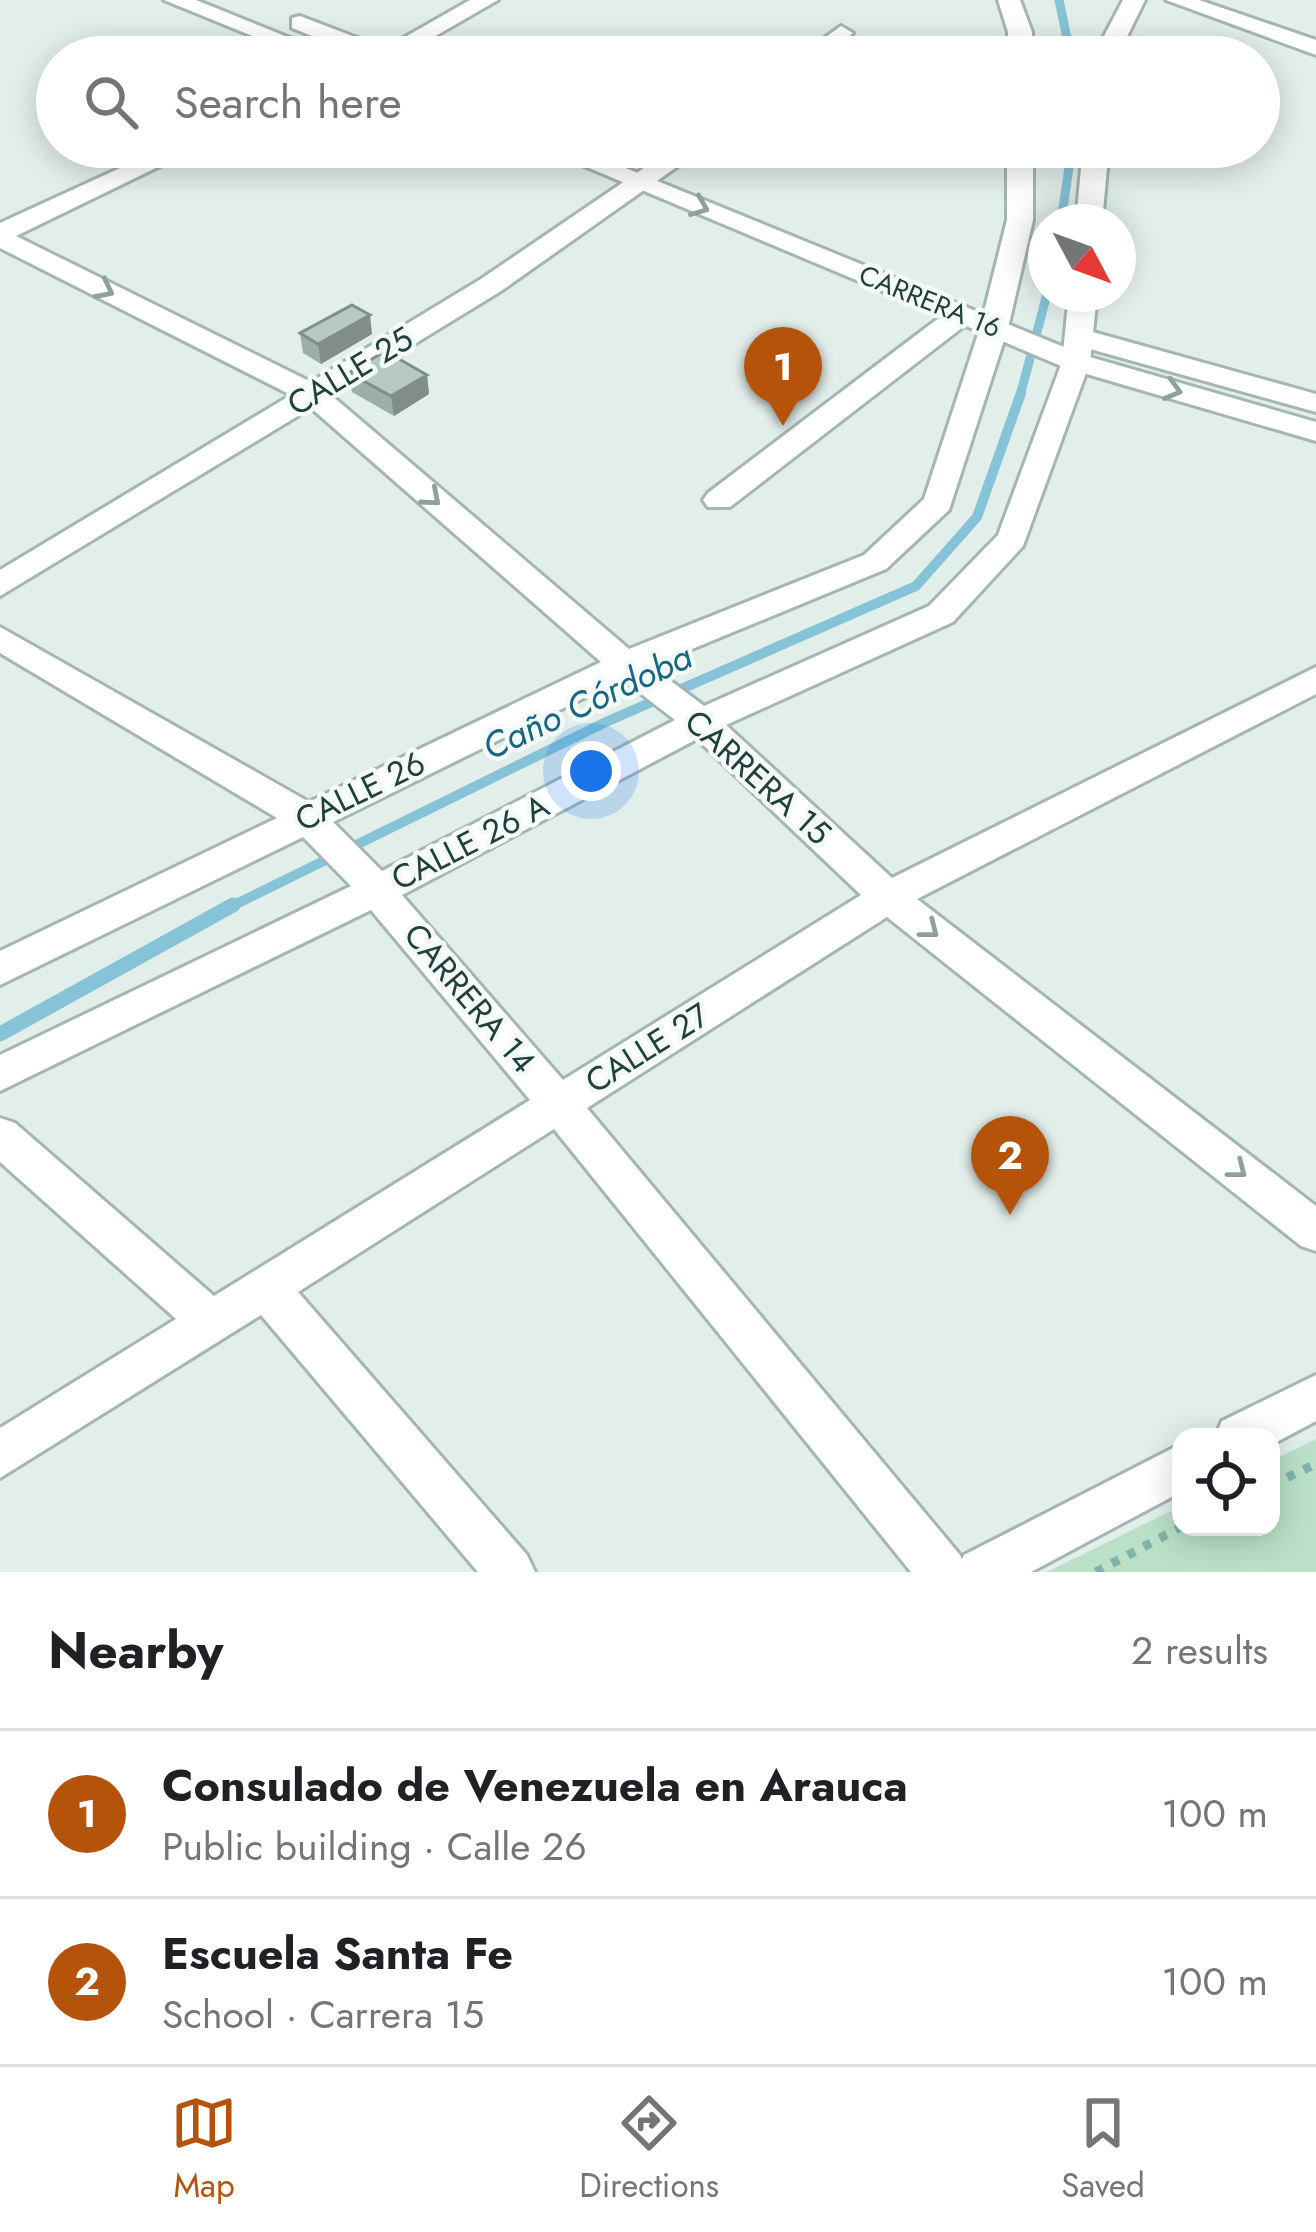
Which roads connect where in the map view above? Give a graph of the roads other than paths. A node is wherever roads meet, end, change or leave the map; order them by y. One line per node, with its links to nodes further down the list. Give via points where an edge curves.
1 (175, 0): 8 (street)
2 (244, 0): 9 (street)
3 (487, 0): 10 (street)
4 (1009, 0): 12 (street)
5 (1134, 0): 13 (street)
6 (1177, 0): 14 (street)
7 (841, 33): 11 (street)
8 (270, 36)
9 (332, 36)
10 (422, 36)
11 (837, 36)
12 (1020, 36)
13 (1116, 36)
14 (1316, 48)
15 (142, 168): 23 (street)
16 (628, 168): 21 (street, CARRERA 16)
17 (644, 168): 21 (street, CARRERA 16)
18 (664, 168): 21 (street, CALLE 25)
19 (1020, 168): 26 (street, CALLE 26, via 1020,220)
20 (1094, 168): 22 (street)
21 (654, 175): 25 (street, CARRERA 16, one-way to 25); 26 (street, CARRERA 16); 28 (street, CALLE 25)
22 (1091, 204)
23 (0, 235): 28 (street, CARRERA 15, one-way to 28)
24 (1078, 312): 27 (street, CALLE 26 A)
25 (962, 314): 26 (street, CARRERA 16); 31 (street)
26 (1002, 318): 27 (street, CARRERA 16); 34 (street, CALLE 26, via 938,503 875,562)
27 (1070, 346): 29 (street, CARRERA 16); 30 (street, CARRERA 16, one-way to 30); 36 (street, CALLE 26 A, via 1012,538 941,614)
28 (312, 394): 32 (street, CALLE 25); 34 (street, CARRERA 15, one-way to 34)
29 (1316, 403)
30 (1316, 432)
31 (719, 500)
32 (0, 585)
33 (0, 638): 37 (street, CARRERA 14)
34 (633, 670): 36 (street, CARRERA 15); 37 (street, CALLE 26)
35 (1316, 679): 39 (street, CALLE 27)
36 (694, 717): 38 (street, CALLE 26 A); 39 (street, CARRERA 15)
37 (311, 824): 38 (street, CARRERA 14); 40 (street, CALLE 26)
38 (367, 878): 41 (street, CALLE 26 A); 42 (street, CARRERA 14)
39 (888, 897): 42 (street, CALLE 27); 44 (street, CARRERA 15, one-way to 44)
40 (0, 969)
41 (0, 1074)
42 (559, 1103): 45 (street, CALLE 27); 52 (street, CARRERA 14)
43 (0, 1136): 46 (street)
44 (1316, 1232)
45 (266, 1288): 46 (street, CALLE 27); 51 (street)
46 (212, 1322): 49 (street, CALLE 27)
47 (1316, 1396): 48 (street)
48 (1256, 1428)
49 (0, 1456)
50 (1172, 1472): 53 (street)
51 (510, 1572)
52 (943, 1572)
53 (981, 1572)

